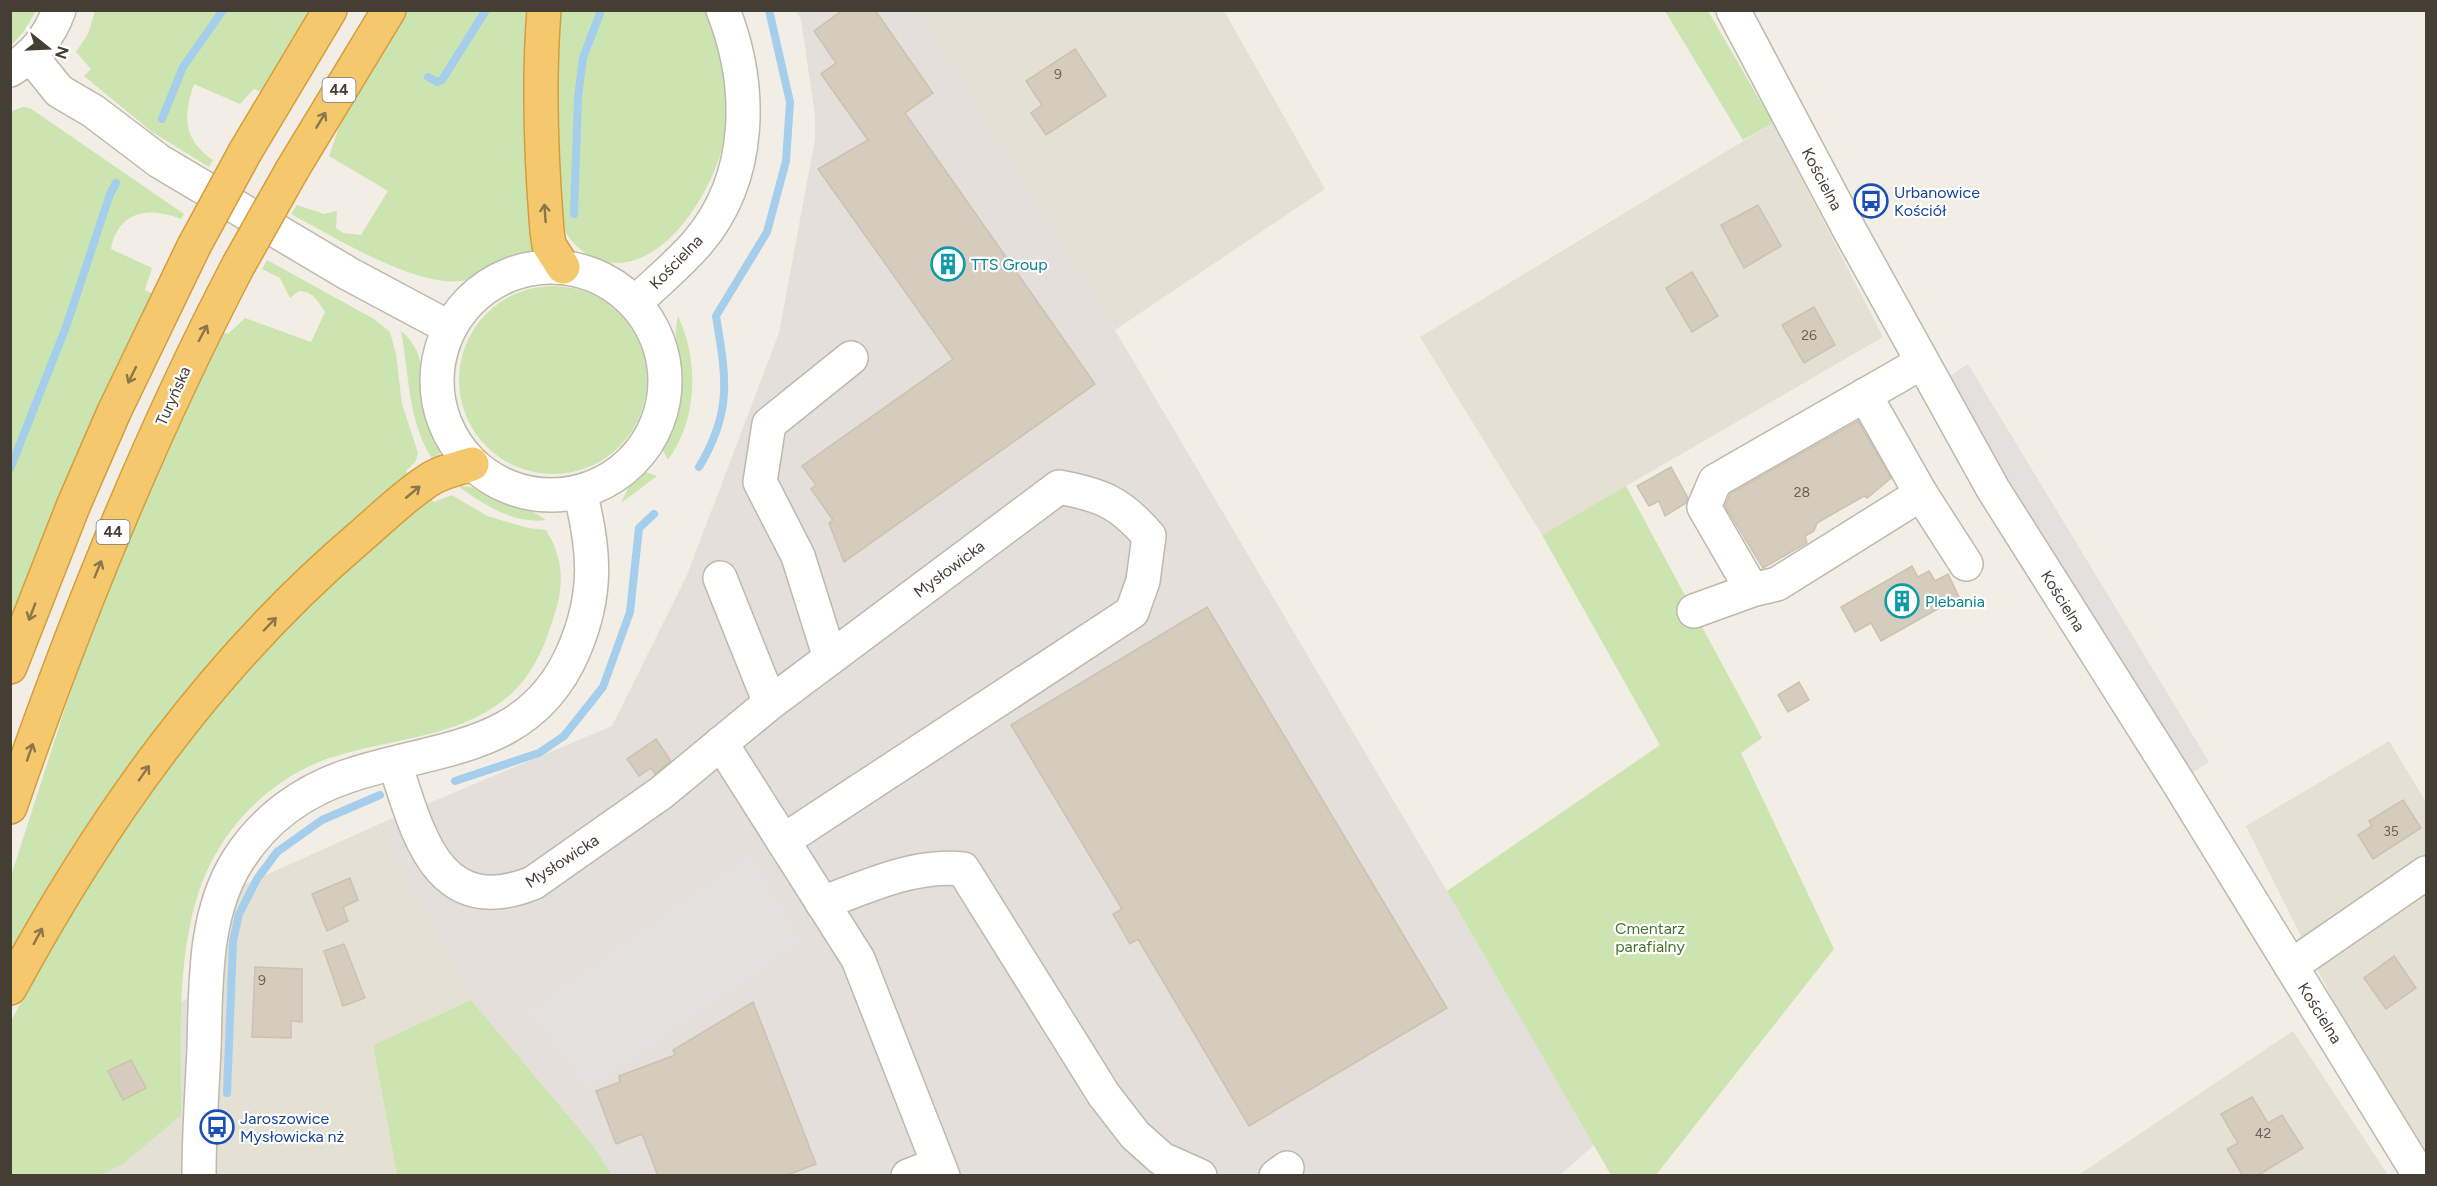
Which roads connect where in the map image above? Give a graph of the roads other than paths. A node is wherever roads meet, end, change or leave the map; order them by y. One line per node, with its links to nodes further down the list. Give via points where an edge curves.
1 (59, 10): 7 (street, via 44,39)
2 (330, 10): 22 (highway, one-way to 22, bridge, via 194,246 114,412)
3 (388, 10): 26 (highway, Turyńska / 44, one-way to 3, bridge, via 55,678 117,521 192,353 292,170)
4 (544, 10): 8 (highway, one-way to 4, via 549,245 540,140)
5 (723, 10): 9 (street, Kościelna, via 738,54 744,93 743,135 737,165 724,200 705,233)
6 (1733, 10): 12 (street, Kościelna)
7 (20, 62): 10 (street, via 159,161 349,274)
8 (563, 267): 9 (street, via 590,273); 10 (street, via 510,274 486,287 466,305)
9 (635, 303): 15 (street, via 652,327 662,355 665,384 661,413 649,440 631,463 607,481)
10 (450, 328): 14 (street, via 440,355 437,385 441,414 454,441)
11 (851, 358): 21 (street, via 769,424 760,482 798,556)
12 (1921, 363): 13 (street); 30 (street, Kościelna, via 1993,489)
13 (1865, 395): 16 (street); 19 (street, via 1715,482 1704,507)
14 (472, 464): 15 (street, via 496,482 523,492); 31 (highway, one-way to 14, via 100,834 166,741 231,666 328,564 426,481)
15 (580, 492): 25 (street, via 590,531 593,580 586,622 567,667 543,699 507,728 468,746)
16 (1921, 494): 17 (street); 19 (street, via 1777,584)
17 (1966, 564)
18 (720, 578): 23 (street)
19 (1752, 590): 20 (street)
20 (1694, 612)
21 (830, 658): 23 (street, Mysłowicka); 27 (street, Mysłowicka, via 1059,487 1092,493 1130,514 1149,536 1143,581 1132,612)
22 (10, 667)
23 (770, 703): 24 (street, Mysłowicka)
24 (721, 743): 25 (street, Mysłowicka, via 661,793 532,883 498,893 462,885 433,861 423,846); 27 (street)
25 (395, 764): 33 (street, via 339,779 296,800 251,842 231,872 209,952)
26 (10, 807)
27 (783, 841): 29 (street)
28 (2427, 873): 30 (street)
29 (822, 903): 32 (street, via 858,959); 35 (street, via 907,872 939,867 963,869 1104,1095 1135,1135 1162,1158)
30 (2291, 966): 36 (street, Kościelna)
31 (10, 988)
32 (941, 1170): 34 (street)
33 (199, 1176)
34 (908, 1176)
35 (1200, 1176)
36 (2420, 1176)

